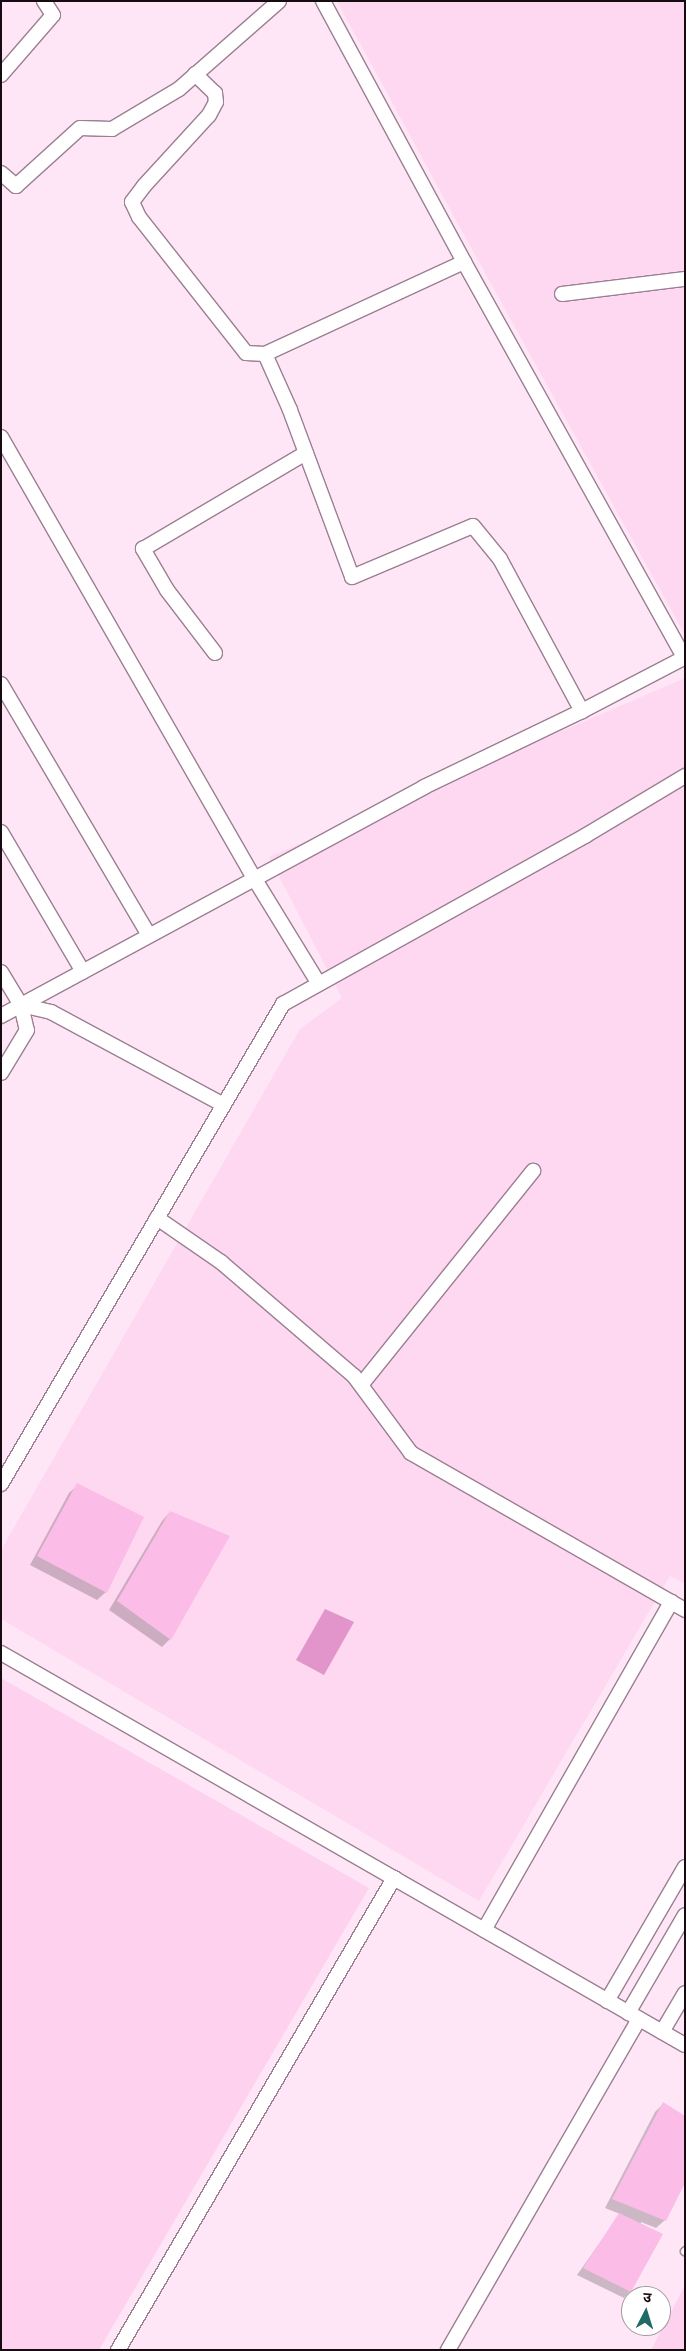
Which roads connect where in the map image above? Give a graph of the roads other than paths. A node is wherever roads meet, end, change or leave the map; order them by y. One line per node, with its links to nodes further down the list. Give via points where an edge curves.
1 (44, 1): 5 (street, via 53,15)
2 (279, 1): 4 (street)
3 (323, 1): 7 (street)
4 (196, 74): 6 (street, via 179,89 112,129 80,128 16,186); 10 (street, via 215,93 216,102 132,202 139,217 246,353)
5 (1, 75)
6 (1, 173)
7 (464, 262): 10 (street); 14 (street)
8 (685, 279): 9 (street)
9 (562, 294)
10 (265, 354): 12 (street)
11 (1, 437): 19 (street)
12 (306, 453): 13 (street, via 144,549 167,590); 16 (street, via 352,577 473,526 500,559)
13 (215, 653)
14 (684, 658): 16 (street)
15 (1, 684): 20 (street)
16 (582, 711): 19 (street, via 424,787)
17 (685, 776): 23 (street)
18 (1, 832): 22 (street)
19 (254, 878): 20 (street); 23 (street)
20 (149, 935): 22 (street)
21 (1, 972): 24 (street)
22 (83, 972): 24 (street)
23 (319, 984): 27 (street, via 283,1004)
24 (20, 1005): 25 (street); 26 (street, via 27,1030); 27 (street, via 51,1012)
25 (1, 1016)
26 (1, 1073)
27 (224, 1105): 29 (street)
28 (533, 1171): 30 (street)
29 (157, 1218): 30 (street, via 221,1262); 31 (street)
30 (361, 1385): 32 (street, via 410,1453)
31 (1, 1484)
32 (671, 1602): 33 (street); 38 (street)
33 (685, 1610)
34 (1, 1653): 36 (street)
35 (685, 1867): 40 (street)
36 (394, 1878): 38 (street); 44 (street)
37 (685, 1915): 41 (street)
38 (484, 1930): 40 (street)
39 (685, 1993): 42 (street)
40 (607, 2001): 41 (street)
41 (634, 2016): 42 (street); 45 (street)
42 (662, 2032): 43 (street)
43 (685, 2045)
44 (118, 2350)
45 (448, 2350)

